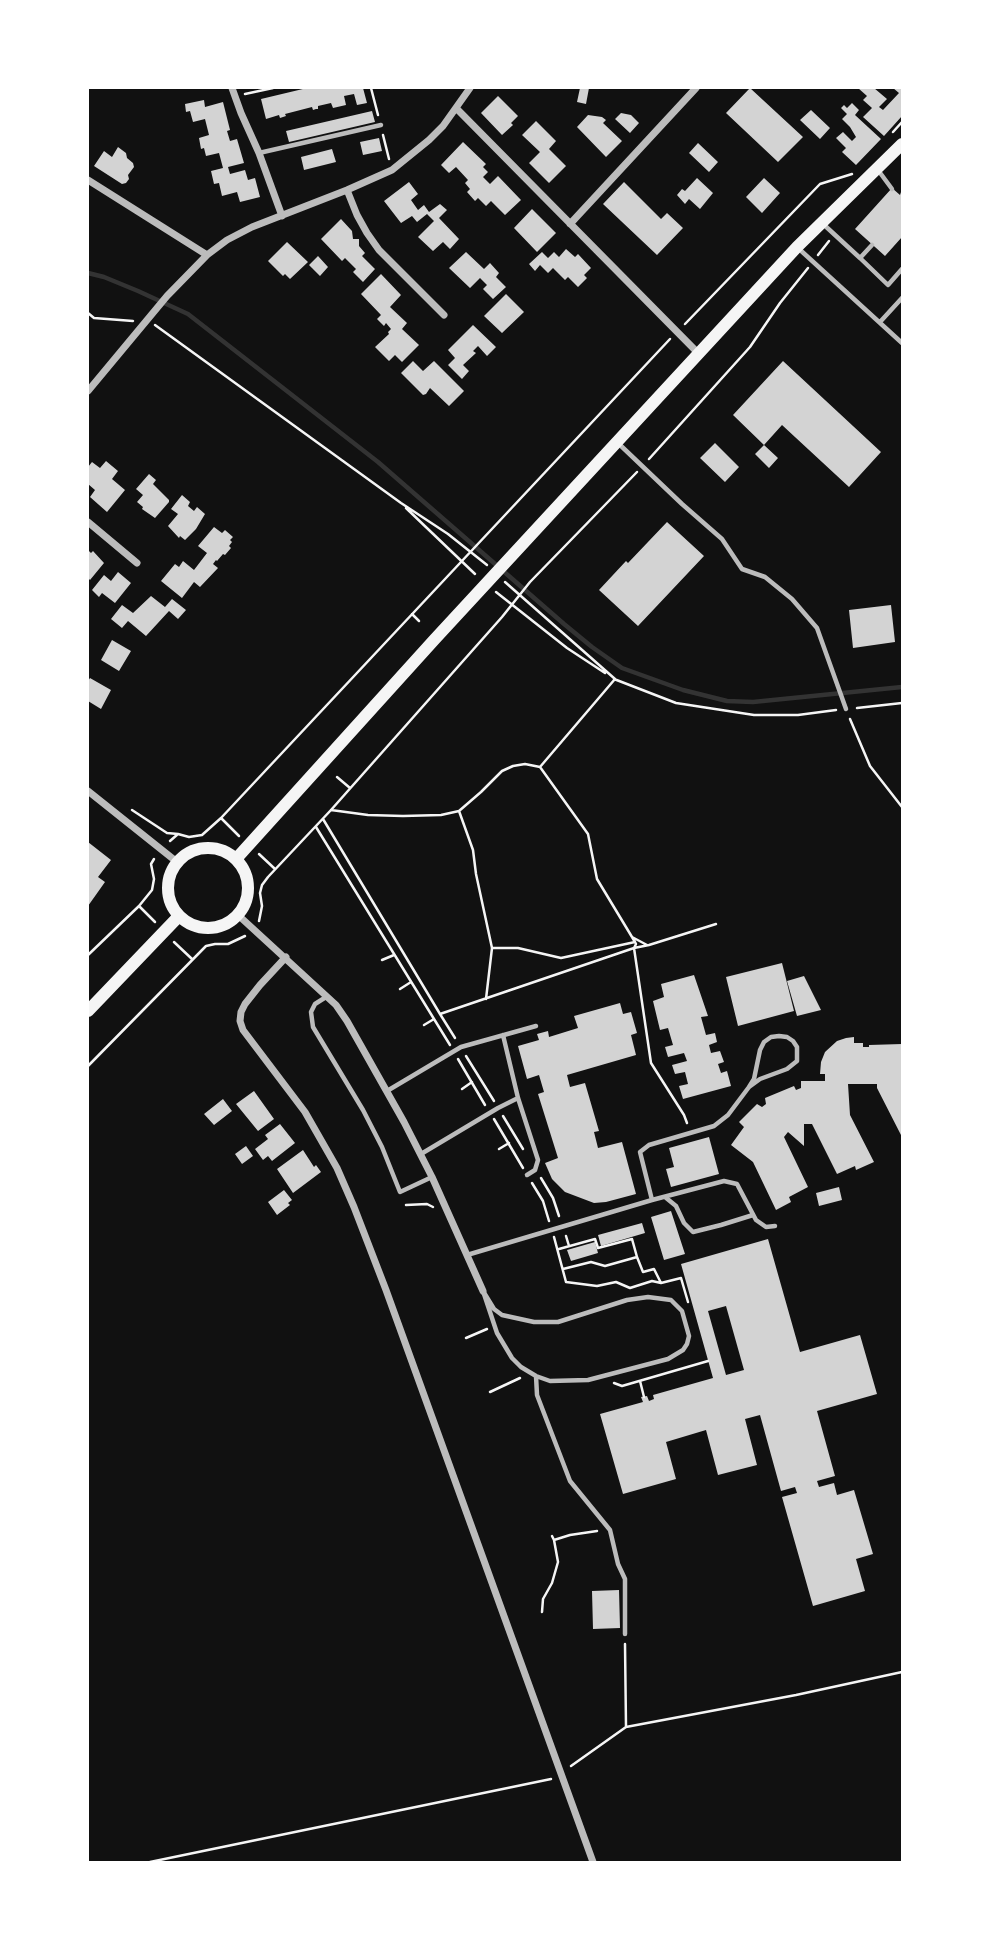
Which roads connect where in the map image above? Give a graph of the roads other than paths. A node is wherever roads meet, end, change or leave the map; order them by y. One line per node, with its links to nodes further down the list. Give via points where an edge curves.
1 (232, 88): 7 (street)
2 (470, 88): 4 (street)
3 (696, 88): 14 (street)
4 (457, 109): 11 (street, via 405,161); 14 (street)
5 (381, 125): 7 (lane)
6 (902, 144): 8 (main road)
7 (259, 153): 12 (street)
8 (876, 168): 10 (lane); 13 (main road)
9 (88, 180): 17 (street)
10 (892, 189)
11 (348, 190): 12 (street); 21 (street, via 379,250)
12 (282, 216): 17 (street, via 244,231)
13 (822, 222): 16 (main road); 18 (lane)
14 (570, 224): 24 (street)
15 (872, 245): 18 (lane)
16 (797, 247): 22 (lane); 24 (main road)
17 (207, 255): 25 (street)
18 (860, 258): 19 (lane, via 888,285)
19 (902, 269)
20 (902, 298): 22 (lane)
21 (444, 315)
22 (880, 322): 23 (lane)
23 (902, 343)
24 (699, 354): 26 (main road)
25 (88, 391)
26 (617, 443): 29 (lane, via 722,539 742,569 765,578 792,599 817,628); 31 (main road)
27 (88, 522): 28 (street)
28 (137, 563)
29 (845, 707)
30 (88, 791): 32 (street)
31 (236, 859): 32 (main road, via 214,848 201,848); 33 (main road, via 244,869 248,893)
32 (177, 862): 34 (main road, via 167,882 172,907)
33 (237, 915): 34 (main road, via 228,923 203,928); 35 (street)
34 (179, 916): 37 (main road)
35 (286, 957): 36 (street); 54 (street, via 245,1004 240,1021 243,1030 304,1112 337,1168 386,1290)
36 (326, 997): 41 (street, via 347,1021); 45 (lane, via 311,1012 313,1027 363,1110 400,1192)
37 (88, 1011)
38 (536, 1026): 39 (lane)
39 (503, 1035): 41 (lane, via 461,1047); 42 (lane)
40 (749, 1087): 40 (lane, via 797,1061 793,1041 779,1036 764,1042); 47 (lane, via 729,1115 714,1126 649,1145 640,1152)
41 (387, 1091): 43 (street)
42 (519, 1098): 43 (lane); 44 (lane, via 538,1160 536,1170)
43 (421, 1154): 45 (street)
44 (527, 1175)
45 (432, 1177): 50 (street)
46 (665, 1196): 47 (lane); 48 (lane, via 693,1232); 48 (lane, via 724,1181 737,1184)
47 (652, 1200): 50 (lane)
48 (753, 1215): 49 (lane, via 766,1227)
49 (775, 1226)
50 (467, 1255): 51 (street)
51 (483, 1291): 52 (lane, via 505,1348); 52 (lane, via 502,1315 534,1322 558,1322 649,1297 671,1300 682,1311 687,1344 668,1359 588,1380 550,1381)
52 (536, 1376): 53 (lane, via 537,1395 570,1481 610,1530 625,1579)
53 (625, 1634)
54 (593, 1863)

